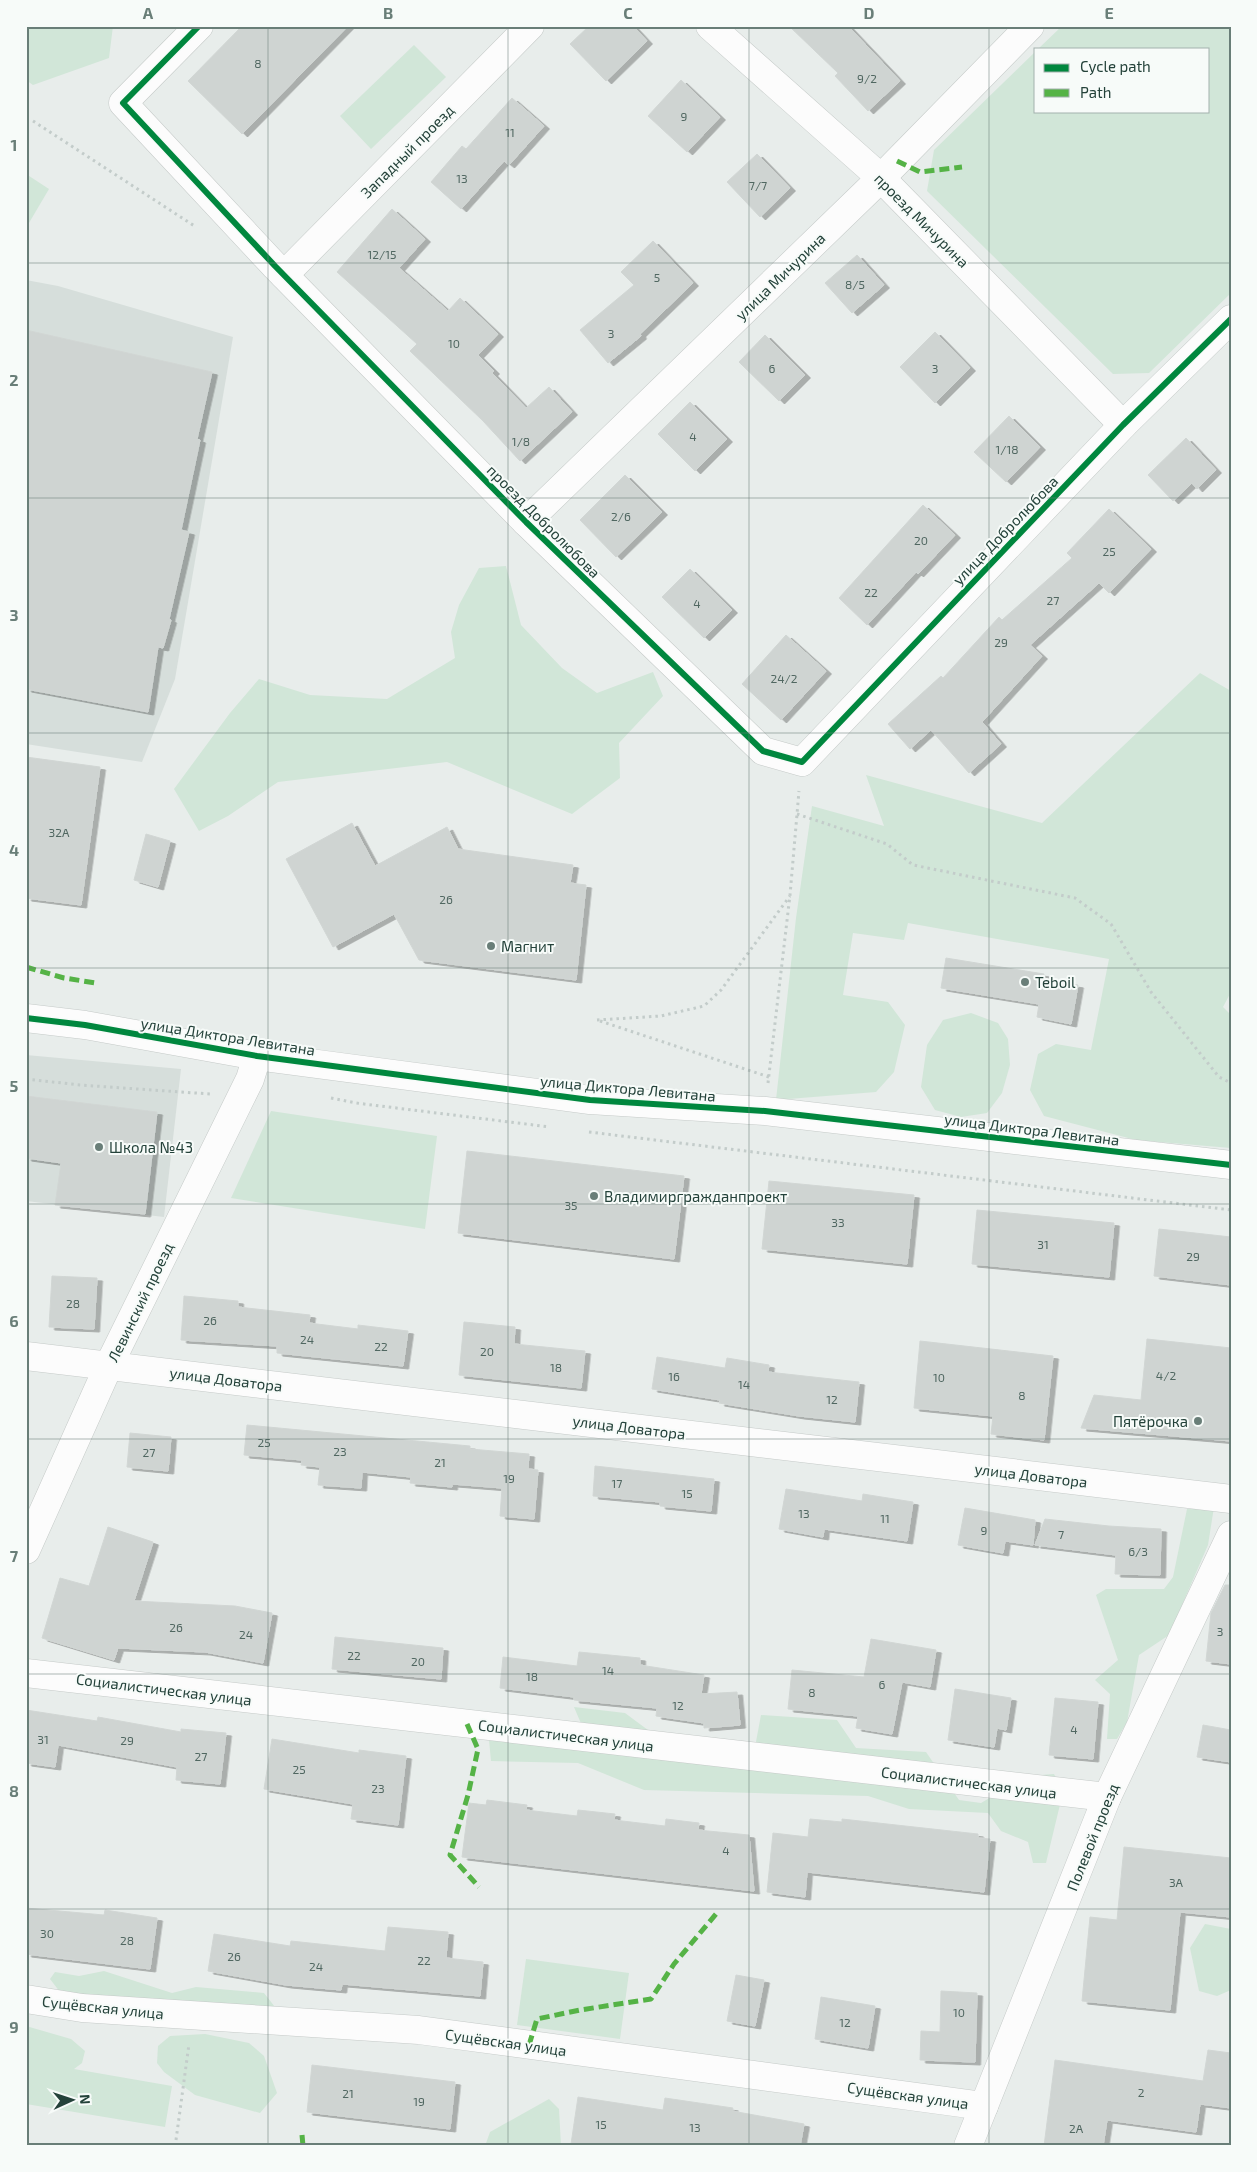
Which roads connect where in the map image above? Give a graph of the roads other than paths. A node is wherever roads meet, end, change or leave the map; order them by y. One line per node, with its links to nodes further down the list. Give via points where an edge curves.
1 (200, 26): 6 (street, проезд Добролюбова, via 123,103)
2 (530, 26): 6 (street, Западный проезд)
3 (710, 26): 5 (street, проезд Мичурина)
4 (1030, 26): 5 (street, улица Мичурина)
5 (881, 178): 8 (street, проезд Мичурина); 9 (street, улица Мичурина)
6 (284, 276): 9 (street, проезд Добролюбова)
7 (1231, 320): 8 (street, улица Добролюбова)
8 (1123, 425): 10 (street, улица Добролюбова)
9 (526, 522): 10 (street, проезд Добролюбова, via 763,752)
10 (802, 762)
11 (26, 1018): 12 (street, улица Диктора Левитана, via 85,1024)
12 (257, 1056): 13 (street, улица Диктора Левитана, via 590,1100 765,1111); 15 (street, Левинский проезд, via 250,1079)
13 (1231, 1165)
14 (26, 1356): 15 (street, улица Доватора)
15 (109, 1365): 16 (street, улица Доватора); 18 (street, Левинский проезд)
16 (1231, 1499)
17 (1231, 1535): 20 (street, Полевой проезд)
18 (26, 1550)
19 (26, 1673): 20 (street, Социалистическая улица)
20 (1107, 1798): 22 (street, Полевой проезд)
21 (26, 1999): 22 (street, Сущёвская улица, via 82,2008 419,2030)
22 (984, 2106): 23 (street, Полевой проезд)
23 (968, 2146)

